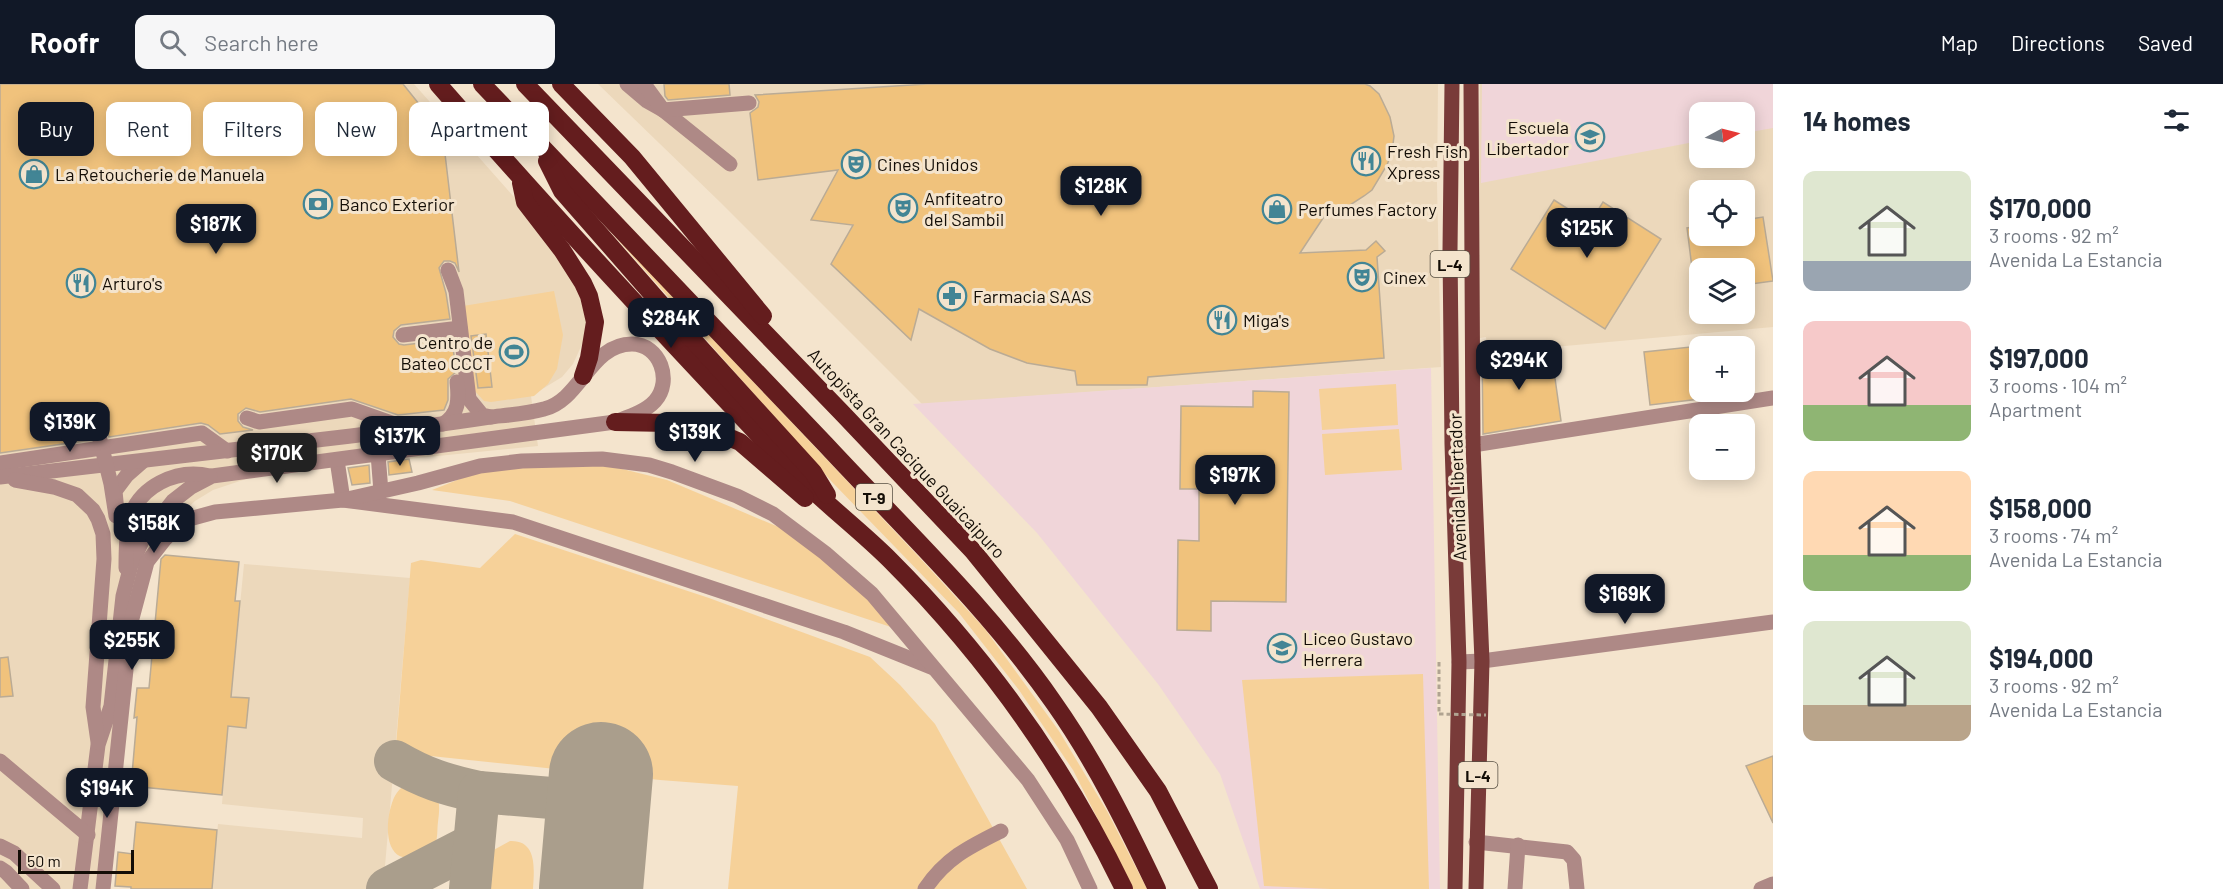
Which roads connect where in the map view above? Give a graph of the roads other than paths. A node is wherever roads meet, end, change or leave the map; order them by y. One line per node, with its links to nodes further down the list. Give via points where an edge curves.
1 (438, 84): 15 (highway)
2 (482, 84): 9 (highway, T-9)
3 (525, 84): 22 (highway, Autopista Gran Cacique Guaicaipuro / T-9)
4 (561, 84): 22 (highway, via 632,157)
5 (627, 84): 11 (street)
6 (644, 84): 11 (street)
7 (1452, 84): 44 (main road, Avenida Libertador / L-4, via 1452,444)
8 (1471, 84): 28 (main road, Avenida Libertador / L-4)
9 (499, 102)
10 (749, 103): 11 (street)
11 (663, 110): 14 (street)
12 (549, 154): 63 (highway, T-9, via 982,613 1054,703 1083,749)
13 (545, 156): 39 (highway, via 562,191 813,472)
14 (730, 164)
15 (520, 178): 20 (highway, via 525,202 562,250 589,296 595,322); 39 (highway, via 641,311)
16 (448, 270): 18 (street, via 456,291)
17 (448, 299): 18 (street)
18 (456, 328): 19 (street); 23 (street, via 469,399 482,415); 26 (street, via 459,399 456,412)
19 (403, 335)
20 (583, 376): 23 (street, via 568,395 548,409); 25 (street, via 606,353 621,345 650,349 658,360 664,376 663,389 655,401)
21 (1773, 398): 28 (street)
22 (844, 415): 64 (highway, Autopista Gran Cacique Guaicaipuro / T-9, via 973,551 1099,707 1158,791)
23 (491, 417): 26 (street)
24 (247, 418): 27 (street, via 259,422 350,407)
25 (615, 422): 30 (street); 39 (highway, via 692,425 716,432 740,442 816,508)
26 (444, 424): 27 (street)
27 (408, 429): 29 (street)
28 (1473, 445): 45 (main road, Avenida Libertador / L-4)
29 (227, 451): 33 (street); 34 (street, via 202,433)
30 (378, 454): 32 (street); 37 (street)
31 (0, 456): 41 (street, bridge, via 99,437)
32 (338, 460): 35 (street); 38 (street)
33 (143, 461): 36 (street); 41 (street, via 115,491 117,512)
34 (0, 463)
35 (212, 476): 40 (street, via 191,487); 41 (street, via 181,475 158,482)
36 (0, 477): 47 (street, via 68,491 77,495 98,519 104,559 93,707)
37 (381, 492): 38 (street); 46 (street, via 480,466 522,460 602,459 672,472 764,509 808,540 872,594)
38 (343, 500): 46 (street, via 513,522 844,633); 59 (street, via 215,512 182,521 147,562 131,621)
39 (836, 510): 62 (highway, via 890,560 1006,693 1074,794)
40 (163, 511): 41 (street, via 140,520); 42 (street, via 143,539)
41 (123, 518): 42 (street)
42 (126, 586): 47 (street, via 111,706)
43 (1773, 622): 45 (street)
44 (1459, 662): 45 (street); 65 (main road, Avenida Libertador / L-4)
45 (1482, 662): 51 (main road, Avenida Libertador / L-4)
46 (935, 669): 61 (street, via 1028,780 1067,840)
47 (98, 745): 50 (street)
48 (0, 761): 50 (street)
49 (1001, 831): 60 (street, via 967,848 938,870)
50 (88, 835): 58 (street)
51 (1476, 842): 52 (street); 66 (main road, Avenida Libertador / L-4)
52 (1518, 845): 67 (street); 68 (street, via 1568,852 1574,860)
53 (0, 846): 57 (street, via 14,853)
54 (0, 868): 56 (street)
55 (1773, 884): 69 (street)
56 (22, 889)
57 (53, 889)
58 (80, 889)
59 (103, 889)
60 (925, 889)
61 (1090, 889)
62 (1124, 889)
63 (1157, 889)
64 (1209, 889)
65 (1455, 889)
66 (1476, 889)
67 (1515, 889)
68 (1577, 889)
69 (1761, 889)

